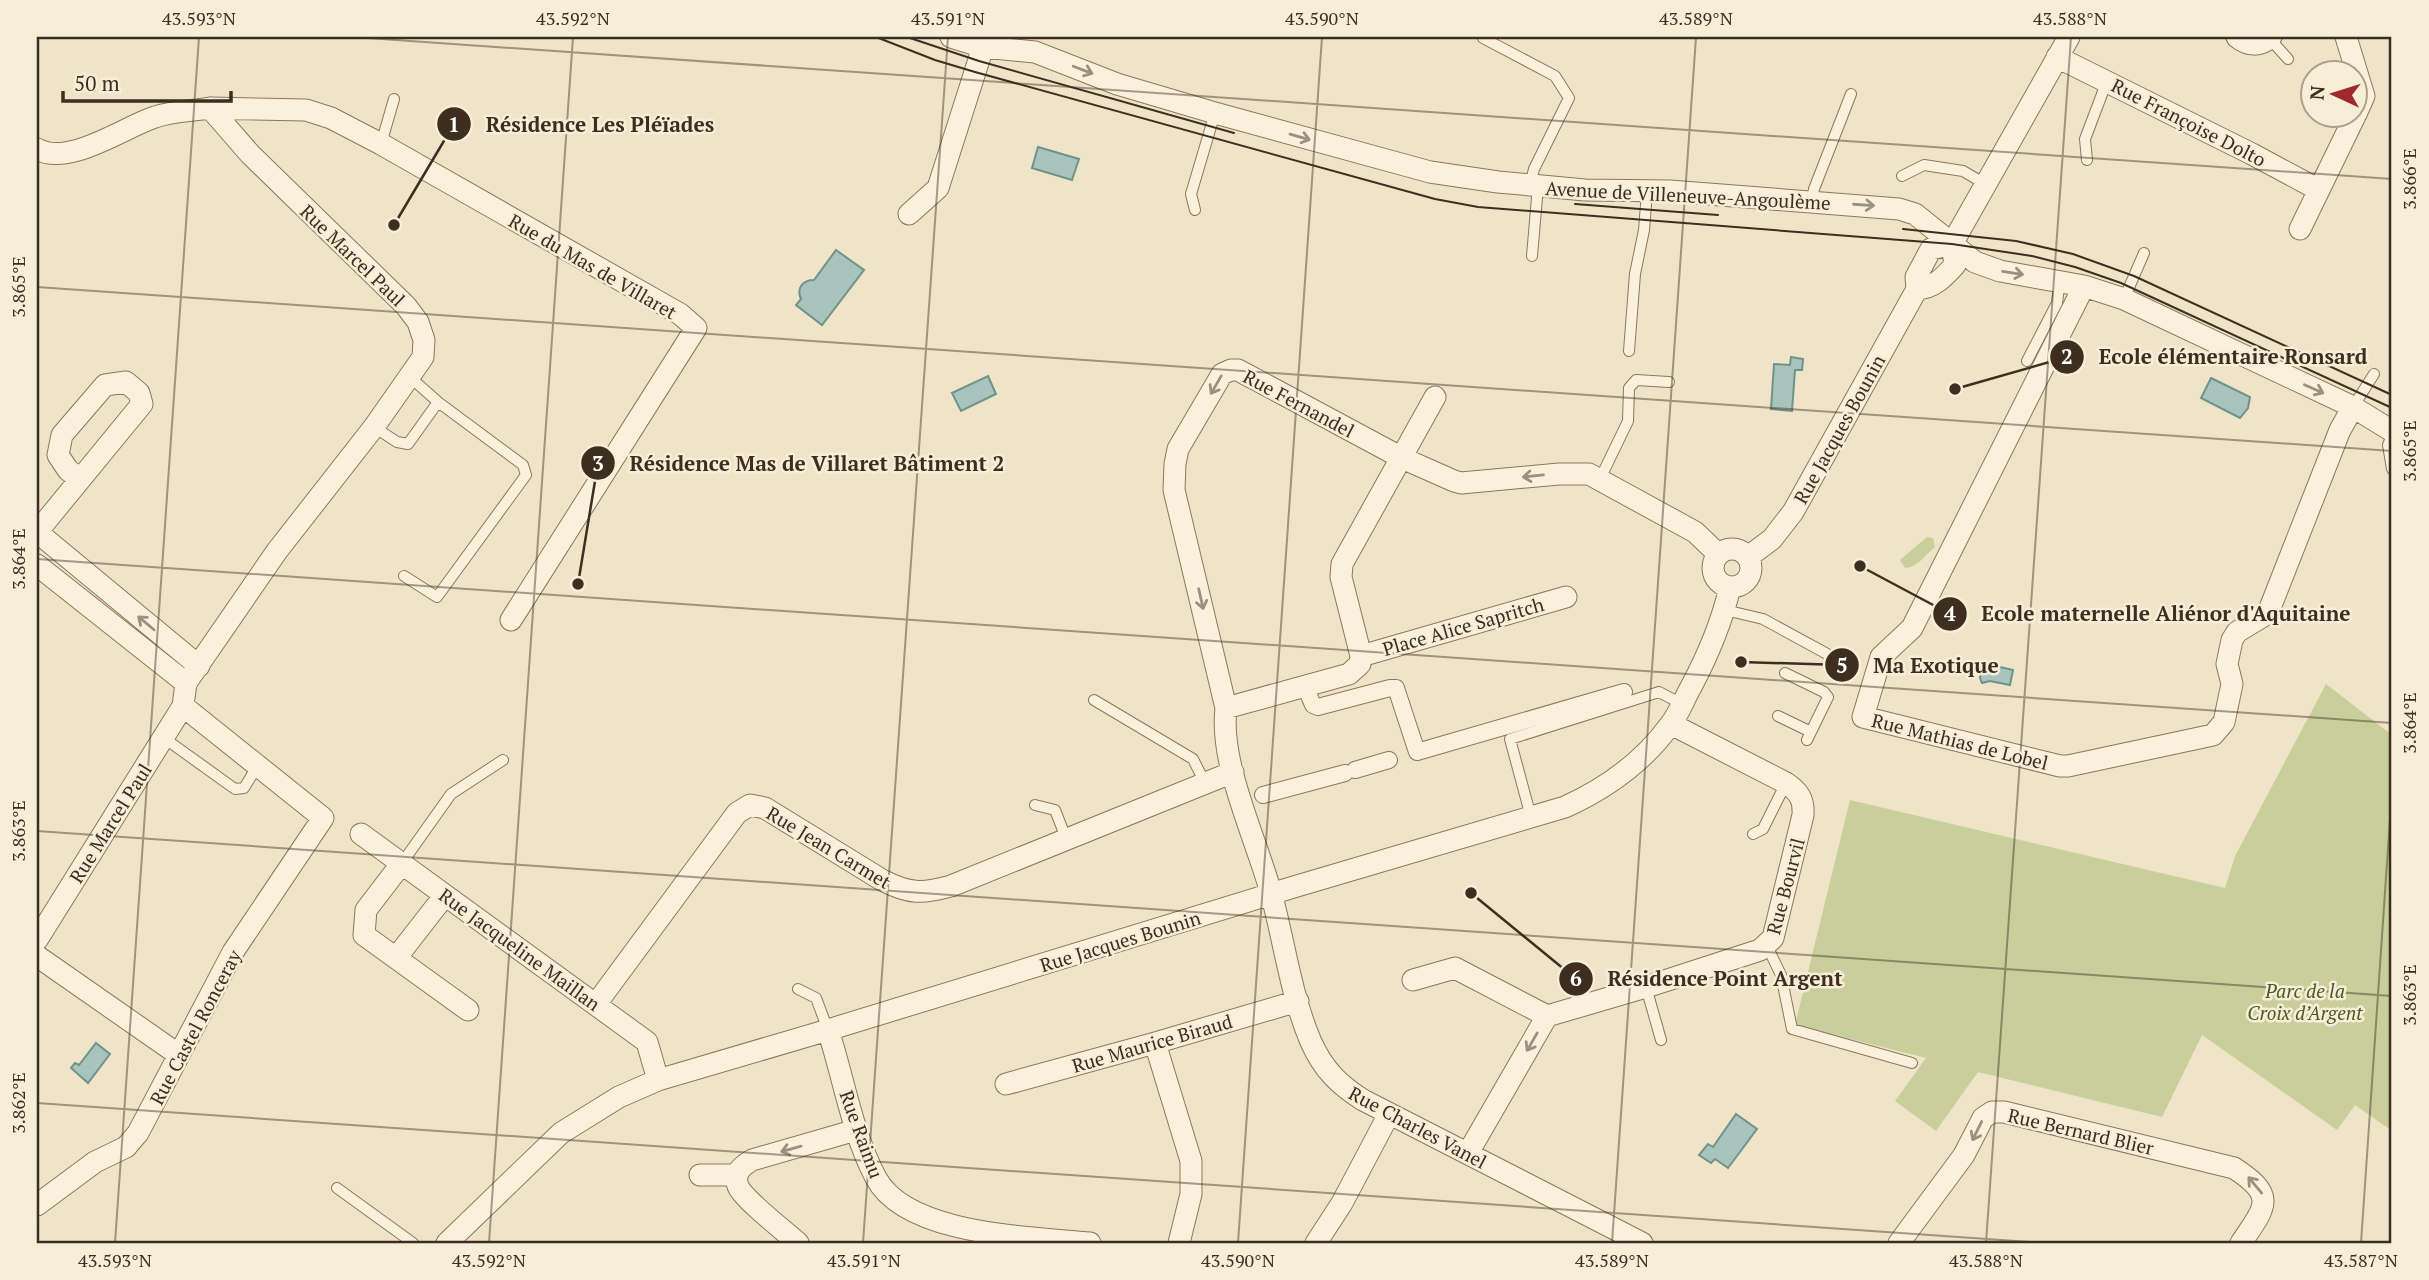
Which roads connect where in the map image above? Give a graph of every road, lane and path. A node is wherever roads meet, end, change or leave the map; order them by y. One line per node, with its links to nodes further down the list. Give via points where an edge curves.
1 (951, 37): 8 (street, Avenue de Villeneuve-Angoulème)
2 (2069, 37): 9 (street)
3 (2237, 37): 6 (street, via 2253,45)
4 (2346, 37): 11 (street)
5 (1483, 38): 23 (lane, via 1555,76 1569,98 1534,169)
6 (2270, 38): 10 (lane)
7 (1020, 43): 8 (street, Avenue de Villeneuve-Angoulème); 16 (street, Avenue de Villeneuve-Angoulème, one-way to 16, via 1117,84)
8 (983, 47): 28 (street, via 938,188)
9 (2057, 57): 12 (street, Rue Françoise Dolto); 22 (street)
10 (2288, 59)
11 (2353, 60)
12 (2107, 81): 20 (lane, via 2085,139); 24 (street, Rue Françoise Dolto)
13 (1851, 94): 26 (lane)
14 (394, 99): 18 (lane)
15 (210, 108): 18 (street, Rue du Mas de Villaret, via 306,110); 19 (street, via 160,115 61,155); 40 (street, Rue Marcel Paul, via 250,154 414,315 424,340 423,357)
16 (1214, 113): 23 (street, Avenue de Villeneuve-Angoulème, one-way to 23, via 1430,172); 27 (lane, via 1191,194)
17 (2348, 130): 24 (street)
18 (382, 144): 59 (street, Rue du Mas de Villaret, via 680,314 696,328)
19 (37, 149)
20 (2087, 160)
21 (1902, 176): 22 (lane, via 1924,165 1963,171)
22 (1987, 185): 30 (street)
23 (1534, 186): 25 (street, Avenue de Villeneuve-Angoulème); 32 (lane)
24 (2319, 190): 29 (street)
25 (1647, 192): 26 (street, Avenue de Villeneuve-Angoulème); 37 (lane)
26 (1812, 201): 30 (street, Avenue de Villeneuve-Angoulème, one-way to 30, via 1892,207 1915,214)
27 (1195, 210)
28 (909, 214)
29 (2300, 229)
30 (1952, 244): 33 (street, Avenue de Villeneuve-Angoulème, one-way to 33, via 1976,262 2000,271); 35 (street, Rue Jacques Bounin, via 1931,249 1916,277); 35 (street, via 1955,265 1927,288)
31 (2144, 253): 36 (lane)
32 (1532, 256)
33 (2060, 280): 34 (street, Avenue de Villeneuve-Angoulème); 38 (lane, via 2057,303)
34 (2084, 286): 36 (street, Avenue de Villeneuve-Angoulème); 44 (street, Rue Mathias de Lobel, via 1912,628 1881,657 1863,717 2068,766 2213,735 2224,722 2232,684 2227,664 2232,640 2270,608)
35 (1917, 289): 53 (street, Rue Jacques Bounin, via 1793,512 1772,539)
36 (2124, 299): 44 (street, Avenue de Villeneuve-Angoulème, one-way to 44)
37 (1629, 351)
38 (2027, 360)
39 (2374, 374): 44 (lane)
40 (410, 377): 43 (lane); 45 (street, Rue Marcel Paul)
41 (1669, 382): 50 (lane, via 1636,380 1629,388 1628,421)
42 (1435, 397): 47 (street)
43 (438, 401): 45 (lane, via 408,444 397,443); 55 (lane, via 523,465 526,475 437,597)
44 (2353, 407): 46 (street, Avenue de Villeneuve-Angoulème)
45 (374, 427): 63 (street, Rue Marcel Paul, via 285,540)
46 (2392, 433): 48 (lane, via 2388,445)
47 (1402, 457): 50 (street, Rue Fernandel, one-way to 47, via 1578,473 1461,483); 60 (street, via 1342,564); 69 (street, Rue Fernandel, one-way to 69, via 1238,370 1222,374 1178,450 1174,490)
48 (2392, 469)
49 (80, 479): 49 (street, via 58,455 62,435 105,385 126,382 139,393 142,404); 51 (street)
50 (1600, 479): 52 (street, Rue Fernandel, via 1695,532)
51 (37, 532): 63 (street, one-way to 51)
52 (1718, 554): 53 (street, via 1733,549); 56 (street, via 1713,570 1716,578)
53 (1748, 557): 56 (street, Rue Jacques Bounin, via 1750,573 1738,586)
54 (37, 565): 63 (street)
55 (404, 576)
56 (1730, 587): 58 (street, Rue Jacques Bounin)
57 (1566, 597): 60 (street, Place Alice Sapritch)
58 (1725, 610): 61 (lane, via 1763,619); 67 (street, Rue Jacques Bounin, via 1709,654)
59 (511, 621)
60 (1361, 656): 64 (street, via 1360,664 1349,674)
61 (1851, 667)
62 (1785, 673): 70 (lane, via 1828,697 1809,736)
63 (192, 675): 68 (street, Rue Marcel Paul)
64 (1305, 686): 69 (street); 73 (street, via 1318,707 1396,688)
65 (1623, 692): 73 (street)
66 (1094, 700): 78 (lane, via 1193,759)
67 (1682, 704): 71 (street, Rue Jacques Bounin); 81 (lane, via 1660,692 1510,739)
68 (183, 706): 72 (street, Rue Marcel Paul); 75 (street)
69 (1226, 708): 76 (street, Rue Fernandel, via 1224,727)
70 (1778, 716)
71 (1671, 724): 77 (street, Rue Bourvil); 81 (street, Rue Jacques Bounin, via 1614,781 1565,807)
72 (164, 738): 75 (lane, via 235,789 244,788); 88 (street, Rue Marcel Paul)
73 (1417, 752): 79 (street)
74 (503, 760): 85 (lane, via 451,794)
75 (258, 765): 102 (street, Rue Castel Ronceray, via 323,818 233,952)
76 (1233, 772): 78 (street, Rue Jean Carmet); 86 (street, Rue Fernandel)
77 (1787, 780): 83 (lane, via 1763,829); 89 (street, Rue Bourvil, via 1804,802 1803,815 1777,925)
78 (1206, 785): 84 (street, Rue Jean Carmet)
79 (1263, 795)
80 (1035, 805): 84 (lane, via 1055,810)
81 (1531, 817): 86 (street, Rue Jacques Bounin)
82 (361, 834): 85 (street, Rue Jacqueline Maillan)
83 (1753, 834)
84 (1066, 838): 96 (street, Rue Jean Carmet, via 951,886 915,893 882,880 765,808 750,805 737,813)
85 (402, 863): 87 (street, Rue Jacqueline Maillan); 91 (street, via 366,910 364,923 364,935)
86 (1271, 894): 95 (street, Rue Charles Vanel); 99 (street, Rue Jacques Bounin)
87 (445, 895): 91 (street); 96 (street, Rue Jacqueline Maillan)
88 (37, 940)
89 (1767, 946): 93 (street, Rue Bourvil); 103 (lane, via 1781,975 1792,1029)
90 (37, 956): 102 (street)
91 (396, 958): 97 (street)
92 (1413, 980): 98 (street, via 1455,968)
93 (1646, 987): 98 (street, Rue Bourvil); 100 (lane)
94 (798, 989): 99 (lane, via 816,998)
95 (1298, 1001): 101 (street, Rue Maurice Biraud); 106 (street, Rue Charles Vanel, via 1311,1042 1326,1068 1341,1086)
96 (596, 1004): 104 (street, Rue Jacqueline Maillan, via 647,1042)
97 (468, 1010)
98 (1547, 1016): 108 (street, one-way to 108)
99 (828, 1030): 104 (street, Rue Jacques Bounin); 107 (street, Rue Raimu)
100 (1661, 1040)
101 (1156, 1043): 105 (street, Rue Maurice Biraud); 117 (street, via 1191,1161 1191,1194)
102 (179, 1055): 112 (street, Rue Castel Ronceray, via 126,1147 95,1162)
103 (1912, 1063)
104 (658, 1080): 114 (street, Rue Jacques Bounin, via 561,1133)
105 (1006, 1084)
106 (1389, 1114): 108 (street, Rue Charles Vanel); 118 (street)
107 (856, 1130): 110 (street, one-way to 110, via 752,1160); 116 (street, Rue Raimu, via 885,1192 914,1210 974,1231)
108 (1468, 1153): 119 (street, Rue Charles Vanel)
109 (700, 1175): 110 (street)
110 (737, 1175): 115 (street, via 738,1187 751,1202)
111 (337, 1188): 113 (lane)
112 (37, 1205)
113 (413, 1243)
114 (447, 1243)
115 (798, 1243)
116 (1090, 1243)
117 (1179, 1243)
118 (1316, 1243)
119 (1642, 1243)
120 (1899, 1243): 121 (street, Rue Bernard Blier, one-way to 120, via 2263,1210 2264,1197 2253,1180 2234,1168 2004,1112 1983,1118 1964,1156)
121 (2241, 1243)

